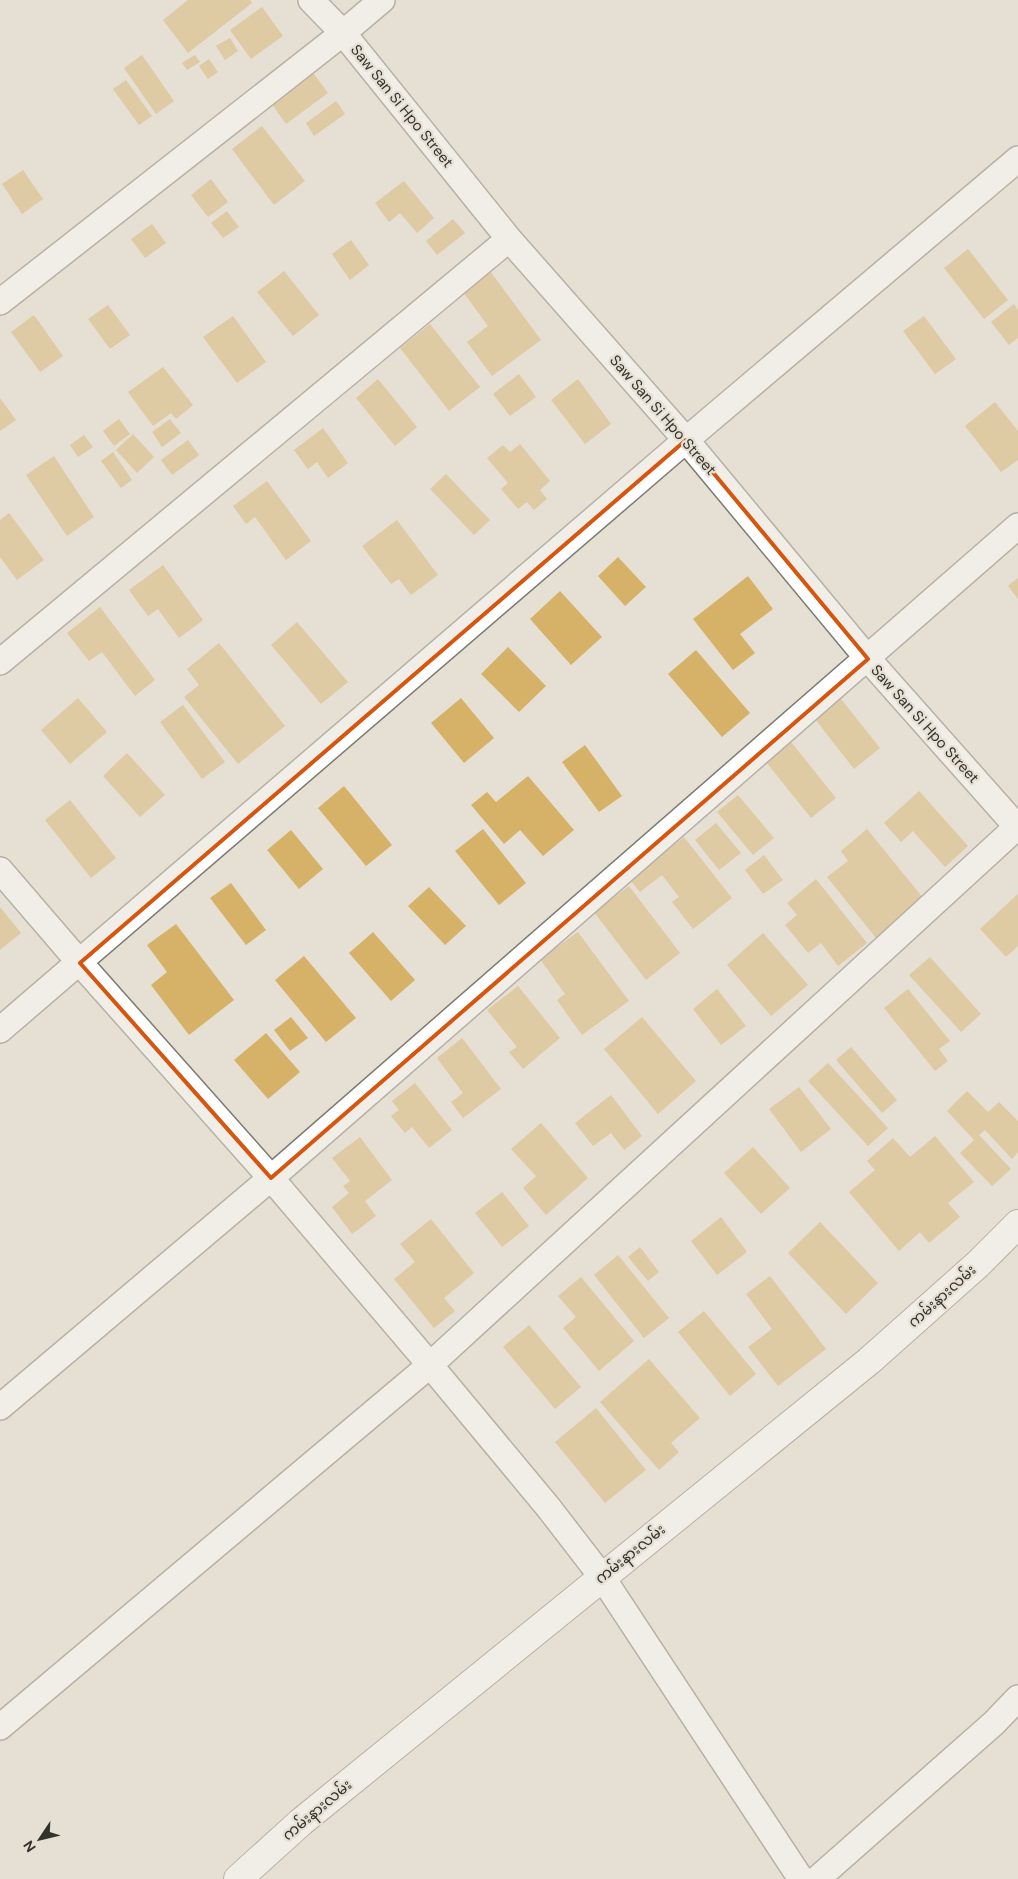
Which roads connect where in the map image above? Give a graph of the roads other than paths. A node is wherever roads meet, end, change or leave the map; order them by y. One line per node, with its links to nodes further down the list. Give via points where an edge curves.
1 (310, 0): 3 (street, Saw San Si Hpo Street)
2 (382, 0): 3 (street)
3 (343, 34): 5 (street, Saw San Si Hpo Street); 6 (street)
4 (1018, 159): 7 (street)
5 (509, 239): 7 (street, Saw San Si Hpo Street); 10 (street)
6 (0, 302)
7 (686, 440): 9 (street, Saw San Si Hpo Street); 13 (street)
8 (1018, 526): 9 (street)
9 (868, 658): 11 (street, Saw San Si Hpo Street); 15 (street)
10 (0, 662)
11 (1018, 827): 17 (street)
12 (0, 870): 13 (street)
13 (80, 963): 14 (street); 15 (street)
14 (0, 1030)
15 (271, 1178): 17 (street); 18 (street)
16 (1018, 1224): 19 (main road, ကမ်းနားလမ်း, via 869,1362)
17 (430, 1365): 19 (street); 21 (street)
18 (0, 1407)
19 (602, 1577): 22 (main road, ကမ်းနားလမ်း, via 301,1822); 23 (street)
20 (1018, 1698): 24 (street, via 994,1723)
21 (0, 1727)
22 (238, 1879)
23 (801, 1879)
24 (817, 1879)

